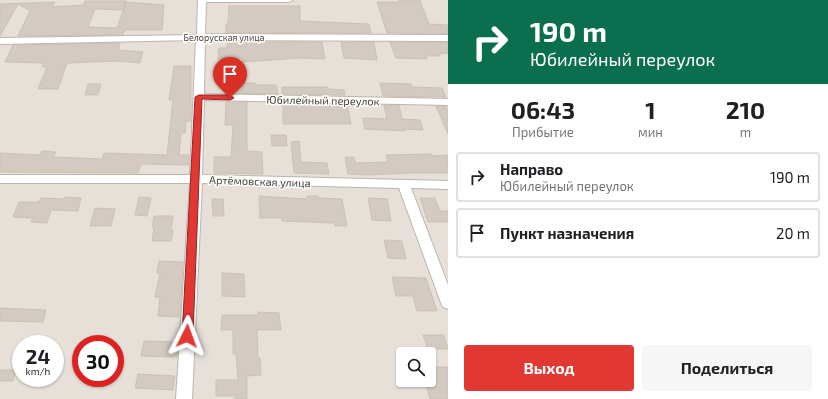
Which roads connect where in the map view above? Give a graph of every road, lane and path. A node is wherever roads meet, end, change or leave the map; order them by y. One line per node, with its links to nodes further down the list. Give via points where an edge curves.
1 (202, 0): 2 (street); 3 (street)
2 (289, 0)
3 (201, 37): 4 (street, Белорусская улица); 5 (street, Белорусская улица); 6 (street)
4 (448, 38)
5 (0, 41)
6 (199, 97): 7 (street, Юбилейный переулок); 9 (street)
7 (448, 102)
8 (0, 179): 9 (street, Артёмовская улица)
9 (196, 179): 10 (street, Артёмовская улица); 13 (street)
10 (404, 185): 11 (street, Артёмовская улица); 12 (street)
11 (448, 185)
12 (448, 303)
13 (184, 399)

